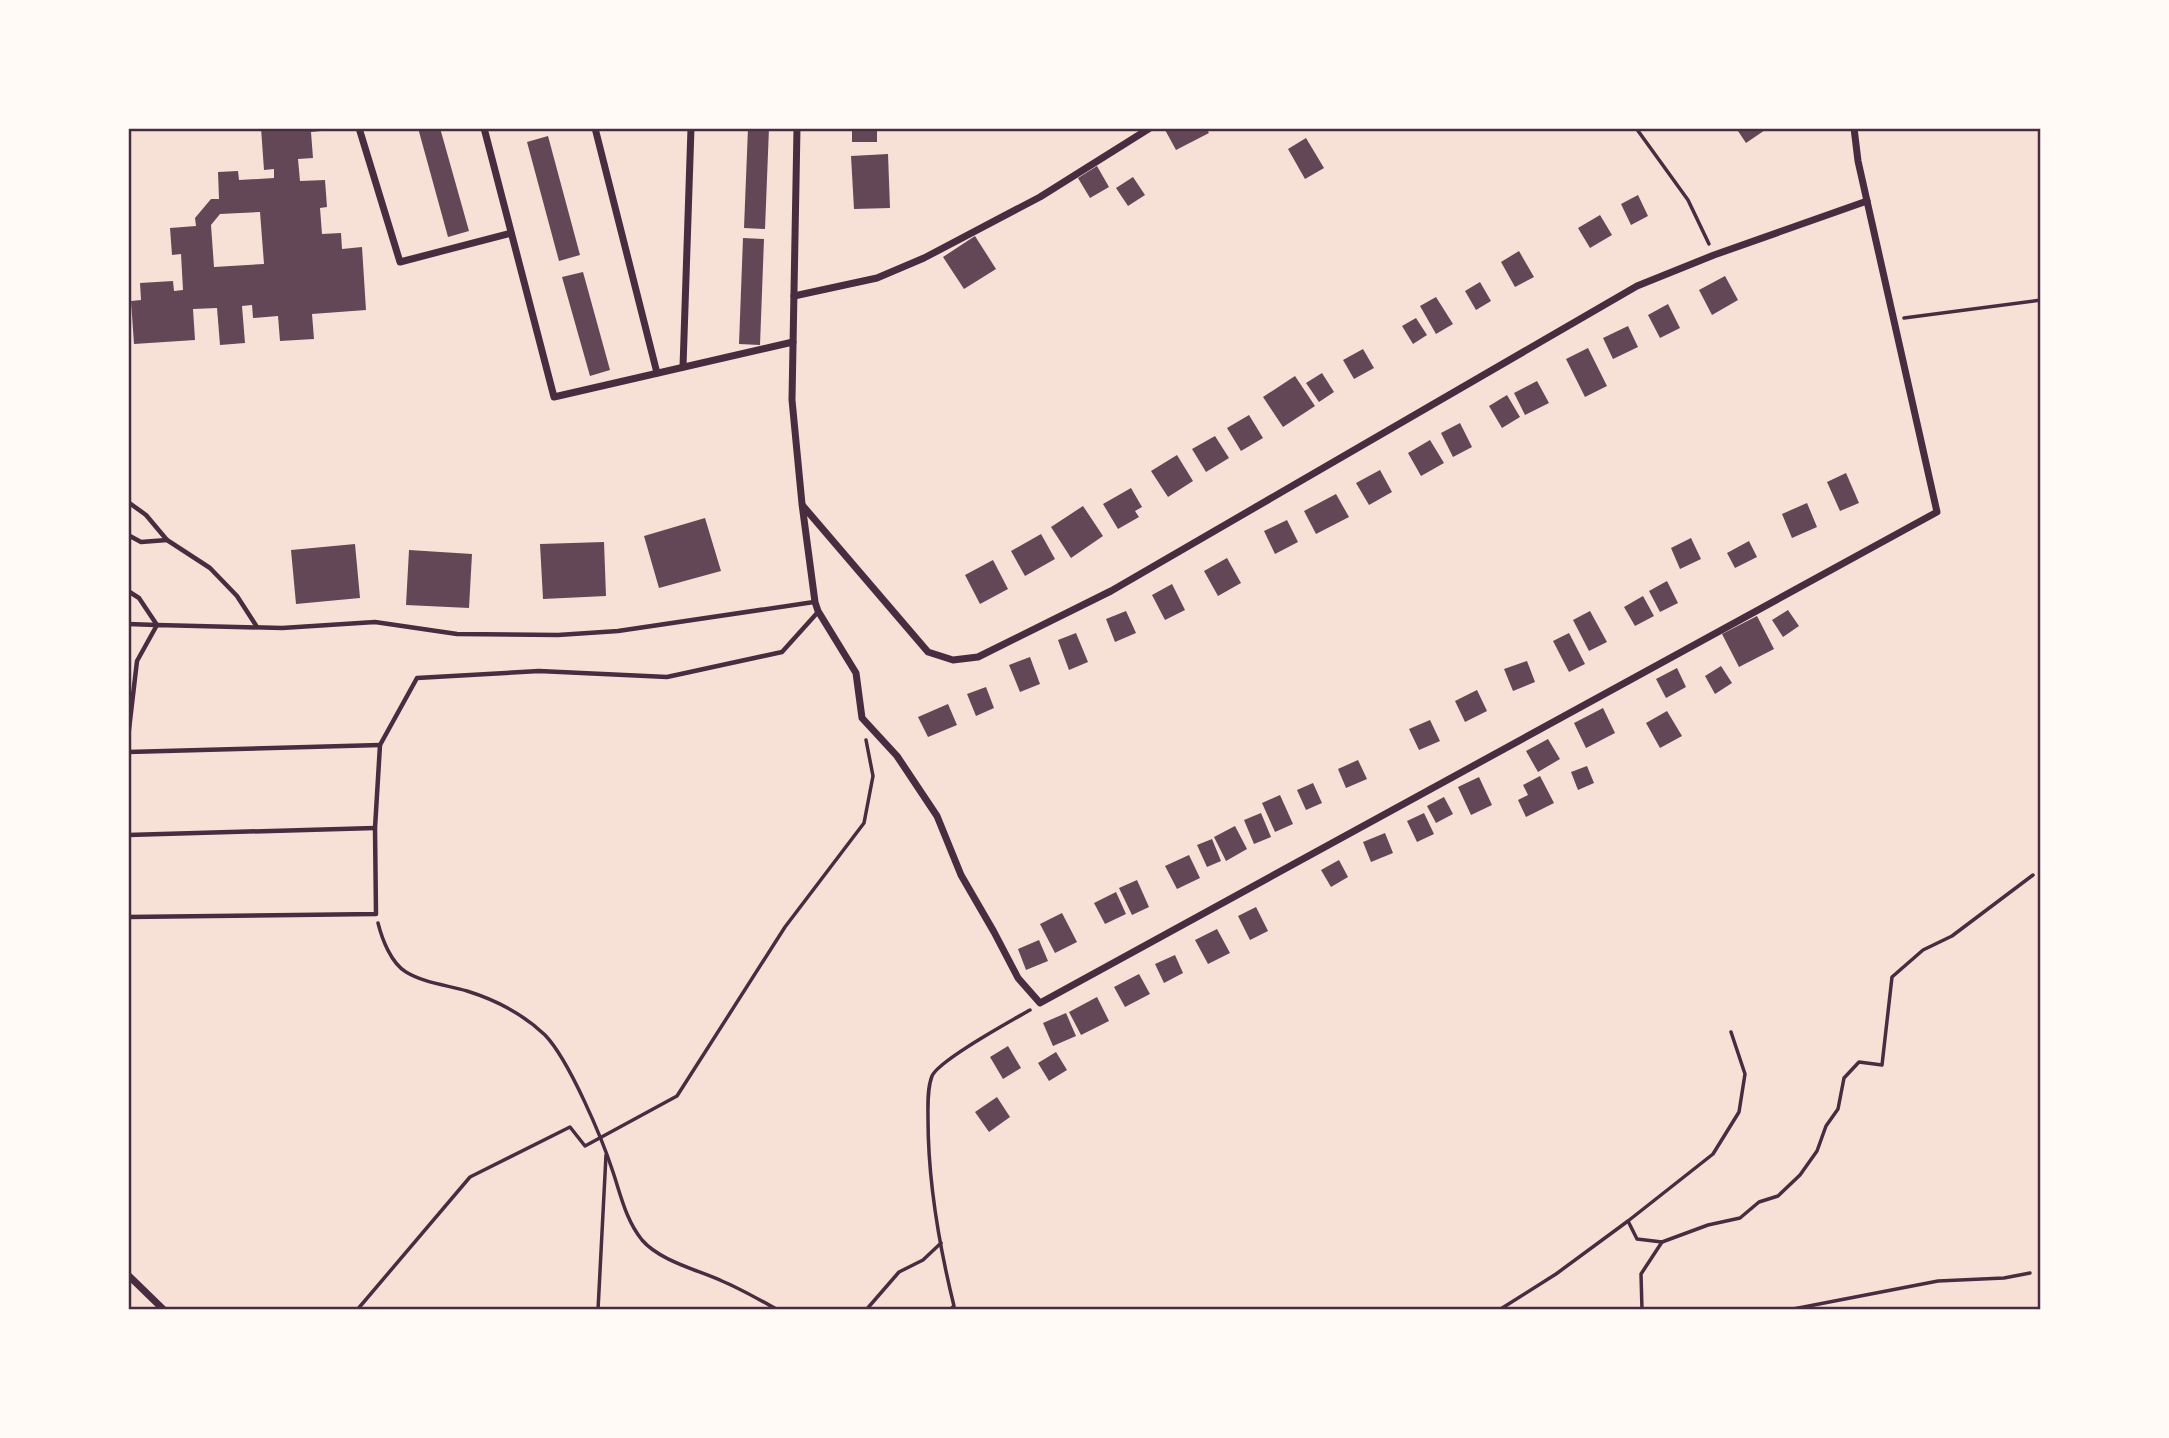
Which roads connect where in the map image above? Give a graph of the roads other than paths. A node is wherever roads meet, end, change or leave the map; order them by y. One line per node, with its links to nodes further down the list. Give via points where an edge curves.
1 (359, 128): 9 (street, via 400,262)
2 (487, 128): 9 (street)
3 (595, 128): 13 (street)
4 (691, 128): 12 (street)
5 (797, 128): 10 (street)
6 (1150, 128): 10 (street, via 1040,197 924,258 877,278)
7 (1853, 128): 8 (street)
8 (1867, 201): 15 (street, via 1637,286 1111,591 978,657 953,660 928,652); 20 (street, via 1937,512 1040,1003 1018,978 961,875 937,817 897,756 862,718 856,673)
9 (512, 233): 13 (street, via 554,397)
10 (794, 296): 11 (street)
11 (793, 342): 12 (street); 15 (street, via 792,400)
12 (683, 367): 13 (street)
13 (657, 373)
14 (128, 502): 17 (lane)
15 (802, 504): 19 (street)
16 (128, 535): 17 (lane, via 141,542)
17 (167, 540): 23 (lane, via 210,568)
18 (128, 591): 22 (lane, via 139,598)
19 (815, 602): 20 (street); 23 (lane, via 618,631 558,635 457,634 375,622)
20 (818, 611): 25 (lane, via 782,652 667,677 539,671 417,678)
21 (128, 625): 22 (lane)
22 (157, 625): 23 (lane); 24 (lane, via 137,661)
23 (258, 627)
24 (128, 738)
25 (380, 745): 26 (lane); 27 (lane)
26 (128, 751)
27 (375, 828): 28 (lane); 29 (lane, via 376,914)
28 (128, 835)
29 (128, 917)
30 (128, 1275): 31 (street)
31 (164, 1310)

